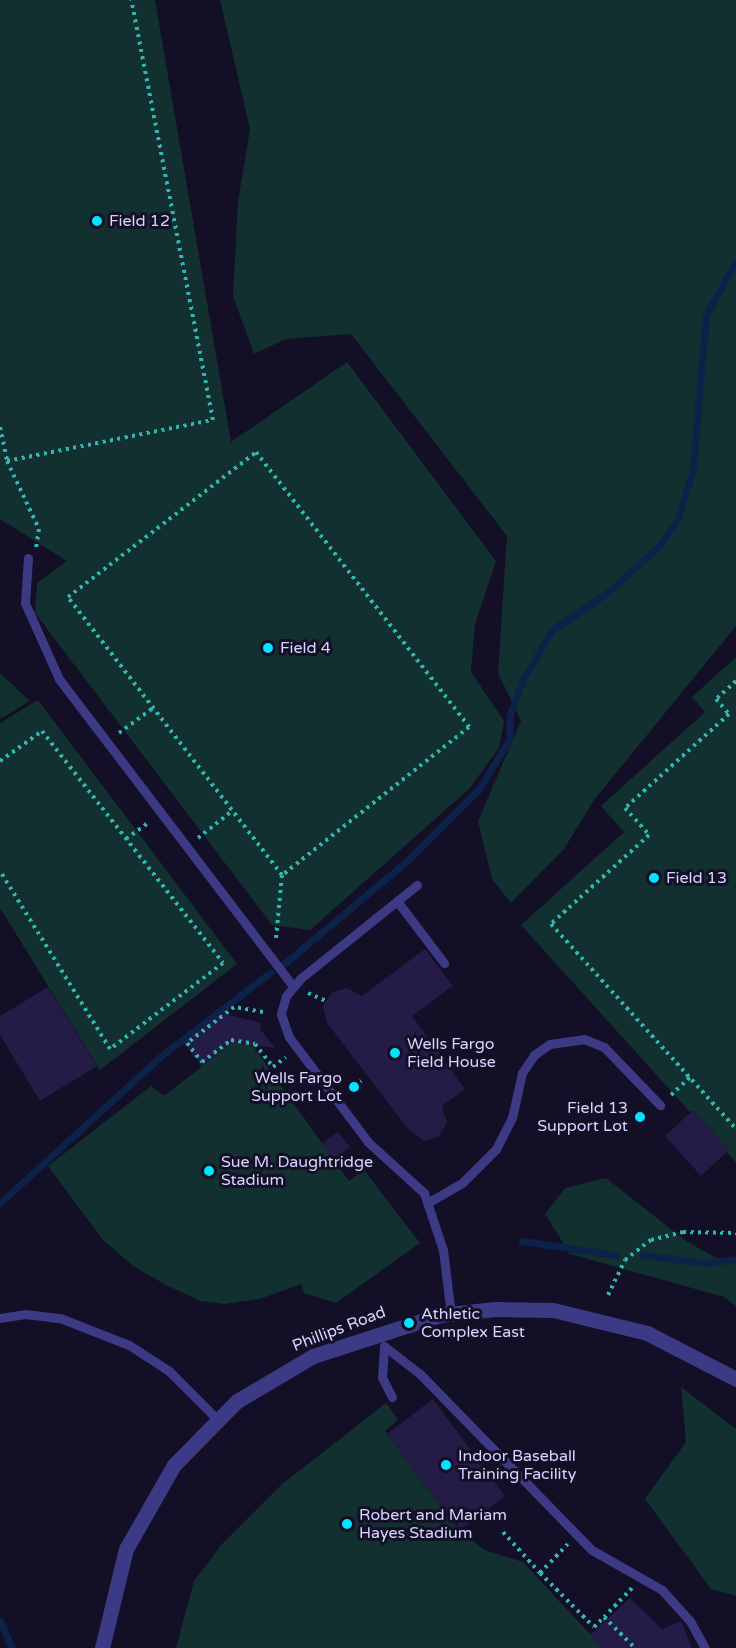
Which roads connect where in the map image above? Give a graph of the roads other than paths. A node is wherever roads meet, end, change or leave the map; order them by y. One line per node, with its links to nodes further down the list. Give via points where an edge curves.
1 (28, 558): 5 (lane, via 23,591 39,642 104,745)
2 (417, 885): 3 (lane)
3 (397, 901): 4 (lane); 5 (lane)
4 (444, 963)
5 (293, 986): 7 (lane, via 281,1009 289,1037 373,1148 418,1185)
6 (660, 1105): 7 (lane, via 604,1047 584,1039 550,1044 534,1055 522,1073 512,1118 496,1149 476,1171)
7 (429, 1202): 8 (lane, via 443,1250)
8 (451, 1314): 10 (street, Phillips Road); 11 (street, Phillips Road, via 519,1308 601,1318 675,1344)
9 (0, 1318): 13 (lane, via 53,1317 129,1345 178,1379)
10 (382, 1339): 12 (lane, via 382,1377); 13 (street, Phillips Road, via 298,1362); 15 (lane, via 577,1535 608,1560 643,1577 678,1606)
11 (736, 1379)
12 (392, 1397)
13 (217, 1419): 14 (street, Phillips Road, via 174,1465 136,1525 119,1567)
14 (102, 1648)
15 (705, 1648)

